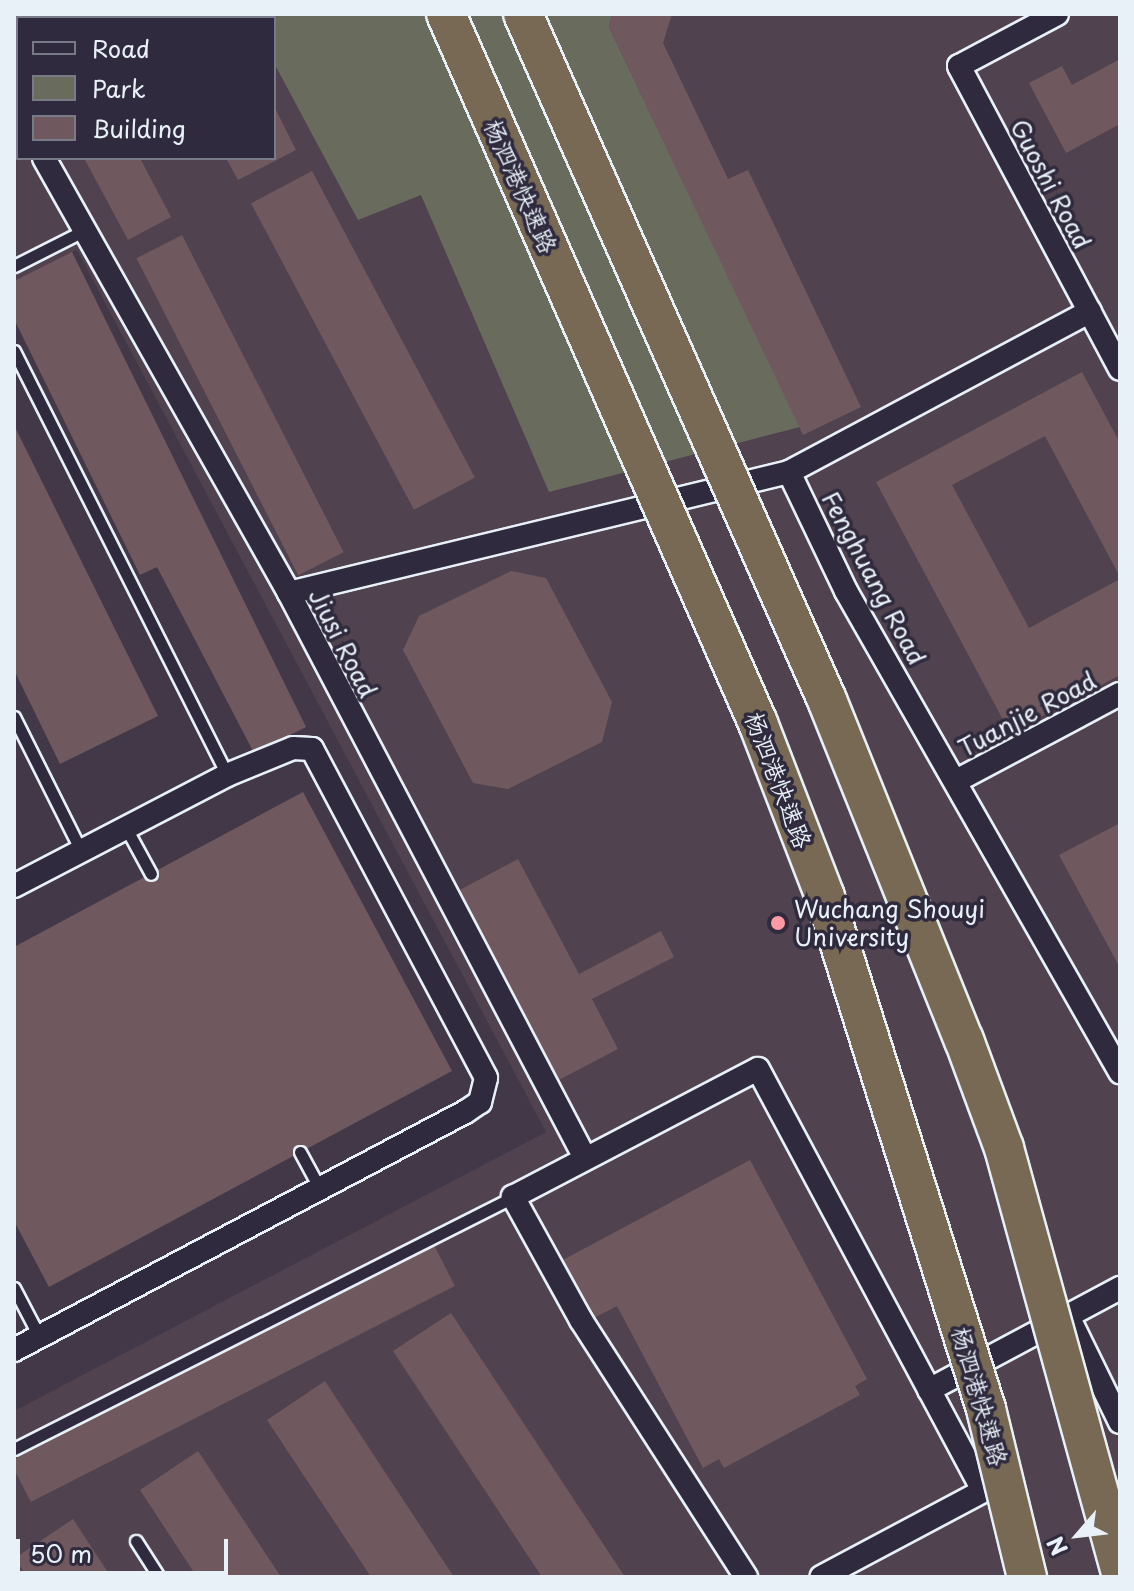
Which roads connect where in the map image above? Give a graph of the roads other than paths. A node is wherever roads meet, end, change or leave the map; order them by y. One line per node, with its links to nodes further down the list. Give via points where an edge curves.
1 (446, 14): 38 (highway, 杨泗港快速路, bridge, via 758,723 825,897 981,1394)
2 (523, 14): 34 (highway, bridge, via 827,700 964,1040 1013,1178)
3 (1057, 14): 7 (street, Guoshi Road, via 959,66)
4 (45, 160): 5 (street, Jiusi Road)
5 (85, 230): 6 (lane); 11 (street, Jiusi Road)
6 (14, 266)
7 (1090, 311): 9 (street, Guoshi Road); 10 (street)
8 (14, 351): 14 (lane)
9 (1120, 369)
10 (789, 472): 11 (street); 15 (street, Fenghuang Road, via 846,591)
11 (289, 593): 22 (street, Jiusi Road)
12 (1120, 694): 15 (street, Tuanjie Road)
13 (14, 717): 17 (lane)
14 (227, 775): 16 (street); 23 (street, via 293,748 312,749 486,1078 480,1102)
15 (958, 780): 20 (street, Fenghuang Road)
16 (126, 828): 17 (street); 18 (lane)
17 (81, 851): 19 (street)
18 (151, 874)
19 (14, 886)
20 (1120, 1072)
21 (300, 1152): 23 (lane)
22 (585, 1158): 24 (street); 30 (street, via 758,1069)
23 (320, 1189): 28 (street)
24 (513, 1197): 32 (lane); 36 (street, via 581,1320)
25 (14, 1288): 28 (lane)
26 (1120, 1288): 27 (street)
27 (1068, 1316): 30 (street); 31 (street)
28 (39, 1336): 29 (street)
29 (14, 1350)
30 (929, 1390): 37 (street, via 983,1491)
31 (1120, 1422)
32 (14, 1449)
33 (136, 1541): 35 (lane)
34 (1120, 1570)
35 (159, 1577)
36 (746, 1577)
37 (821, 1577)
38 (1027, 1577)

